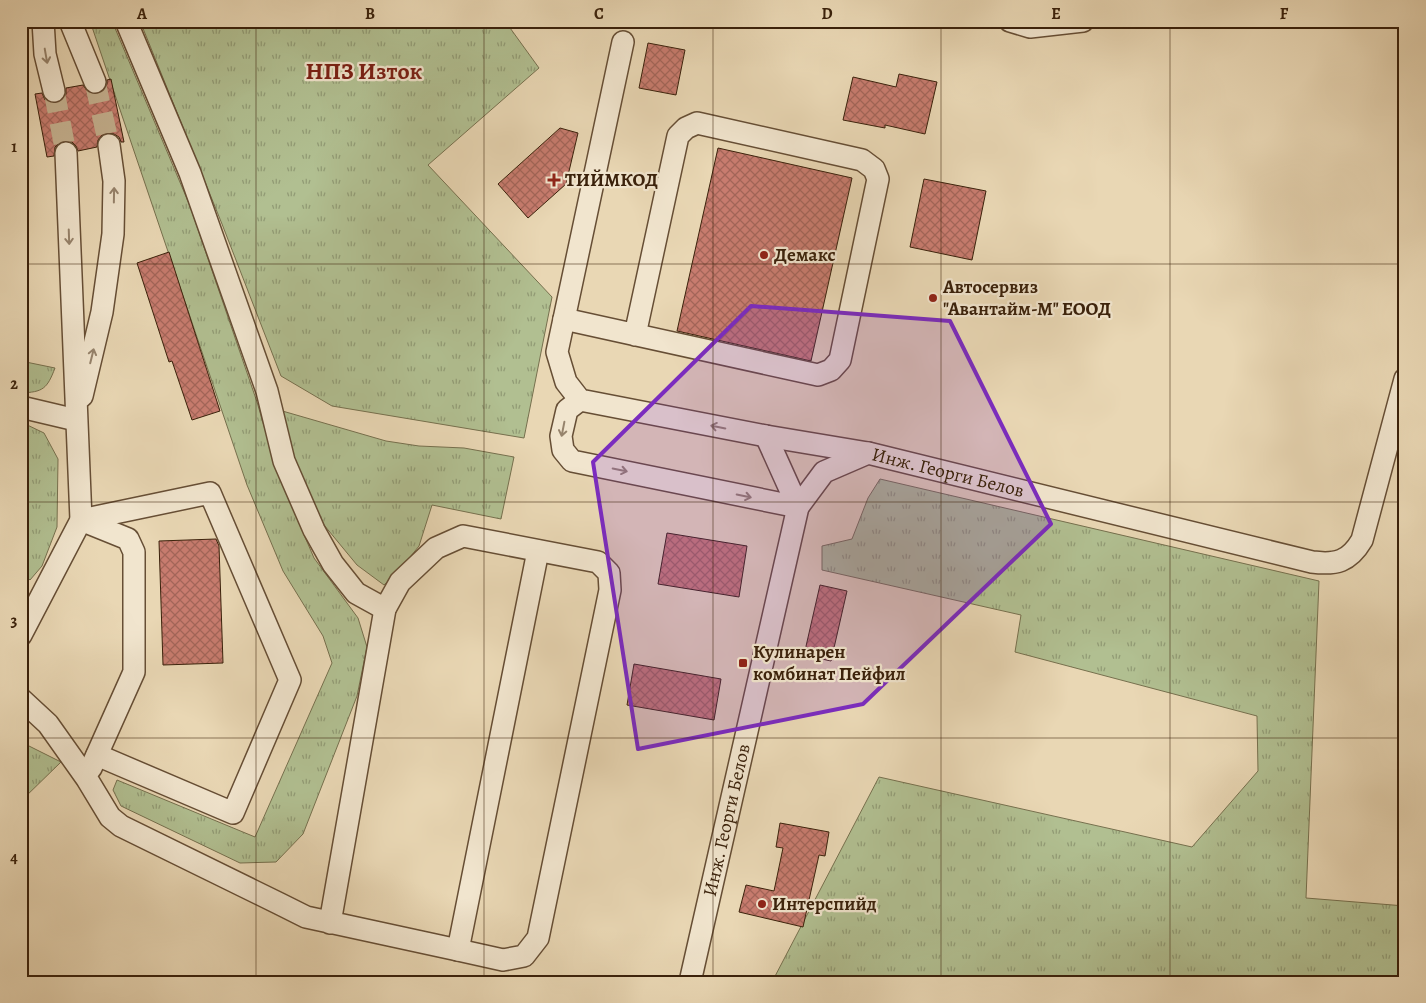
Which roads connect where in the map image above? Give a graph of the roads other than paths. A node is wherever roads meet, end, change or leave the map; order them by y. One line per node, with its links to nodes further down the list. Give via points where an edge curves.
1 (43, 21): 8 (street, one-way to 8, via 45,54)
2 (70, 21): 7 (street)
3 (126, 21): 22 (street, via 193,182 267,391 284,461 314,530 333,564 356,593)
4 (1010, 21): 5 (street, via 1030,27)
5 (1082, 21)
6 (623, 42): 11 (street)
7 (96, 82)
8 (54, 90)
9 (109, 145): 16 (street, one-way to 9, via 102,312 113,234 114,181)
10 (66, 153): 16 (street, one-way to 16)
11 (564, 319): 12 (street); 14 (street, via 557,352 566,382)
12 (635, 335): 12 (street, via 818,375 831,370 840,360 878,179 874,168 862,160 696,123 686,128 678,136)
13 (1405, 379): 18 (street, Инж. Георги Белов, via 1362,540 1347,558 1336,563 1312,562)
14 (580, 400): 17 (street, one-way to 14); 19 (street, one-way to 19, via 567,410 561,436 563,450 572,461)
15 (21, 407): 16 (street)
16 (76, 420): 20 (street)
17 (766, 436): 18 (street); 19 (street)
18 (868, 453): 19 (street, Инж. Георги Белов, via 824,472)
19 (798, 507): 29 (street, Инж. Георги Белов)
20 (80, 520): 23 (street); 25 (street, via 128,540 134,552 134,672); 25 (street, via 210,493 290,680 233,813)
21 (538, 550): 22 (street, via 463,536 436,548 400,582); 28 (street); 28 (street, via 598,562 609,573 610,590 538,938 524,956 503,960)
22 (386, 609): 27 (street)
23 (24, 623)
24 (21, 699): 26 (street, via 48,724)
25 (97, 754): 26 (street)
26 (86, 779): 27 (street, via 110,817 122,826 306,917)
27 (330, 923): 28 (street)
28 (458, 950)
29 (690, 982)

